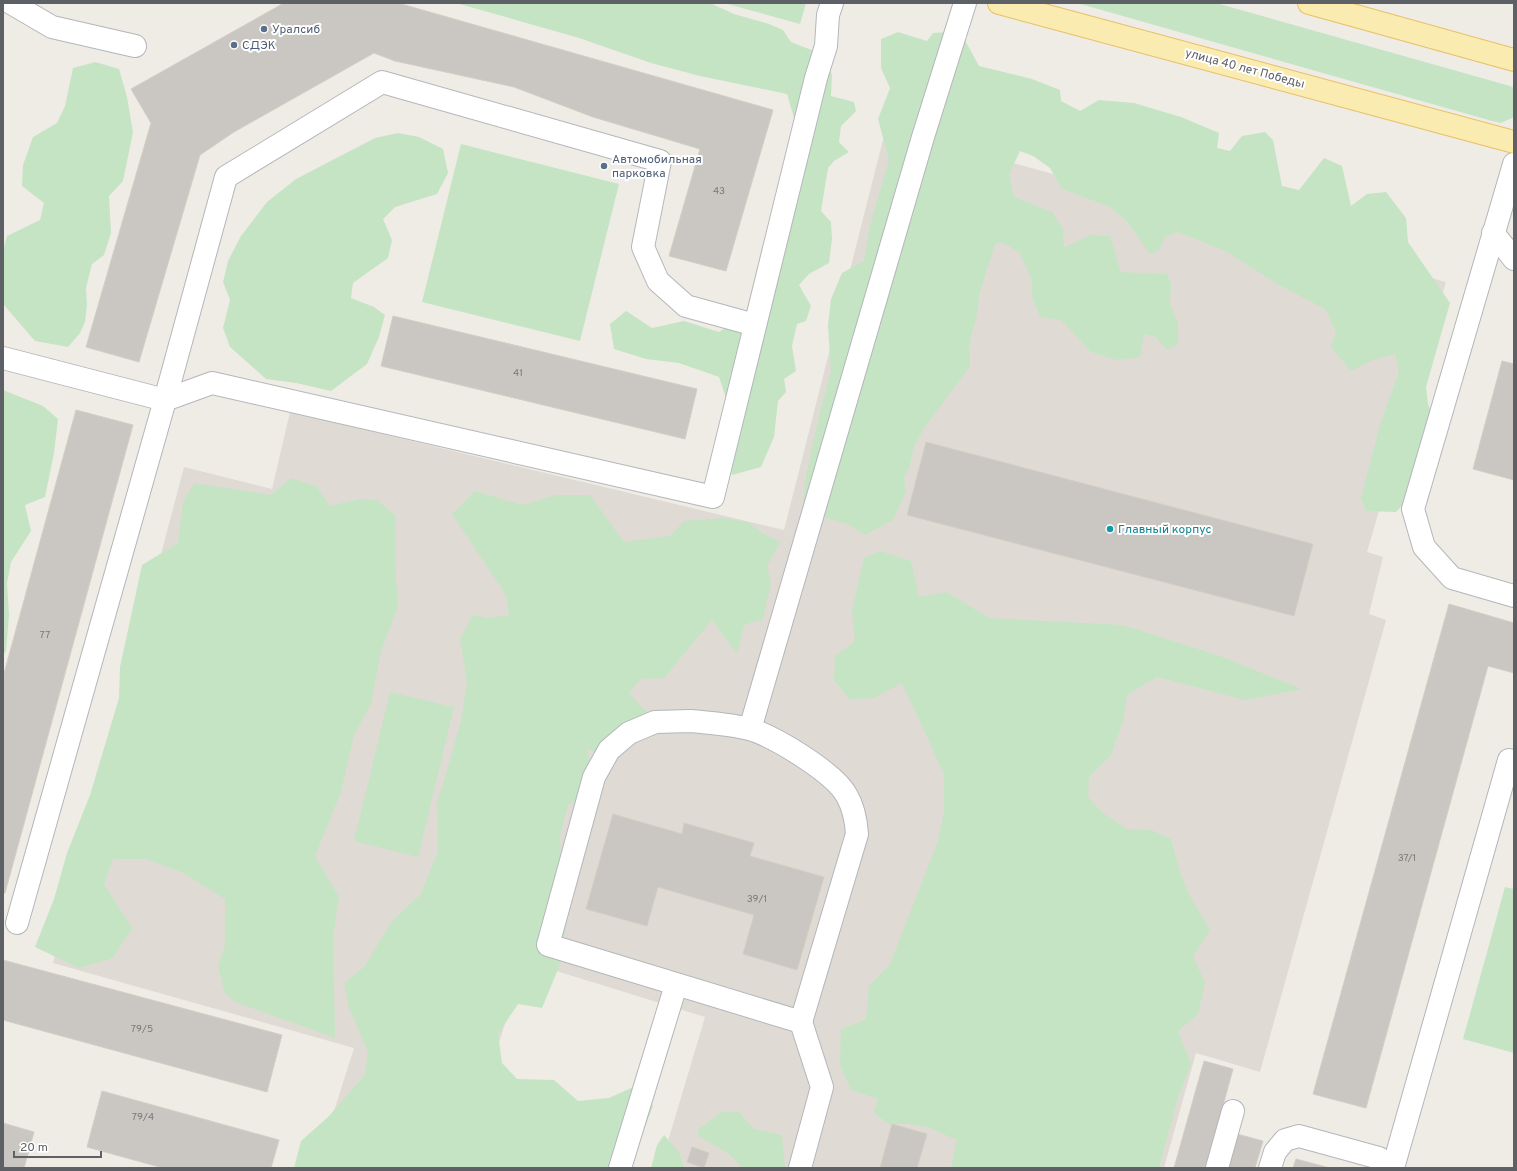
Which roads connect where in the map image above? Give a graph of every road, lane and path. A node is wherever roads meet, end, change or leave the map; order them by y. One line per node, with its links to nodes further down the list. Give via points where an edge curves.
1 (11, 3): 6 (lane, via 52,26)
2 (832, 3): 14 (lane, via 828,15 826,46)
3 (965, 3): 18 (lane, via 925,130)
4 (999, 3): 8 (main road, улица 40 лет Победы)
5 (1309, 3): 7 (main road)
6 (136, 46)
7 (1514, 60)
8 (1491, 135): 9 (main road, улица 40 лет Победы); 10 (main road, улица 40 лет Победы)
9 (1514, 137)
10 (1514, 142)
11 (1514, 164): 12 (lane)
12 (1493, 233): 13 (lane); 17 (lane, via 1413,509 1424,547 1452,578)
13 (1514, 260)
14 (755, 325): 16 (lane, via 712,497 212,383); 16 (lane, via 686,306 658,280 643,247 660,161 382,82 226,177)
15 (3, 358): 16 (lane)
16 (165, 400): 20 (lane)
17 (1514, 596)
18 (750, 729): 21 (lane, via 691,721 655,722 629,733 608,750 594,777 548,945); 22 (lane, via 788,747 828,775 847,794 856,816 857,834)
19 (1514, 761): 29 (lane, via 1510,760)
20 (17, 923)
21 (676, 985): 22 (lane); 24 (lane)
22 (801, 1022): 25 (lane, via 822,1087)
23 (1233, 1111): 26 (lane)
24 (620, 1168)
25 (800, 1168)
26 (1217, 1168)
27 (1270, 1168): 28 (lane, via 1275,1152 1285,1140 1299,1136 1379,1158)
28 (1385, 1168)
29 (1393, 1168)

